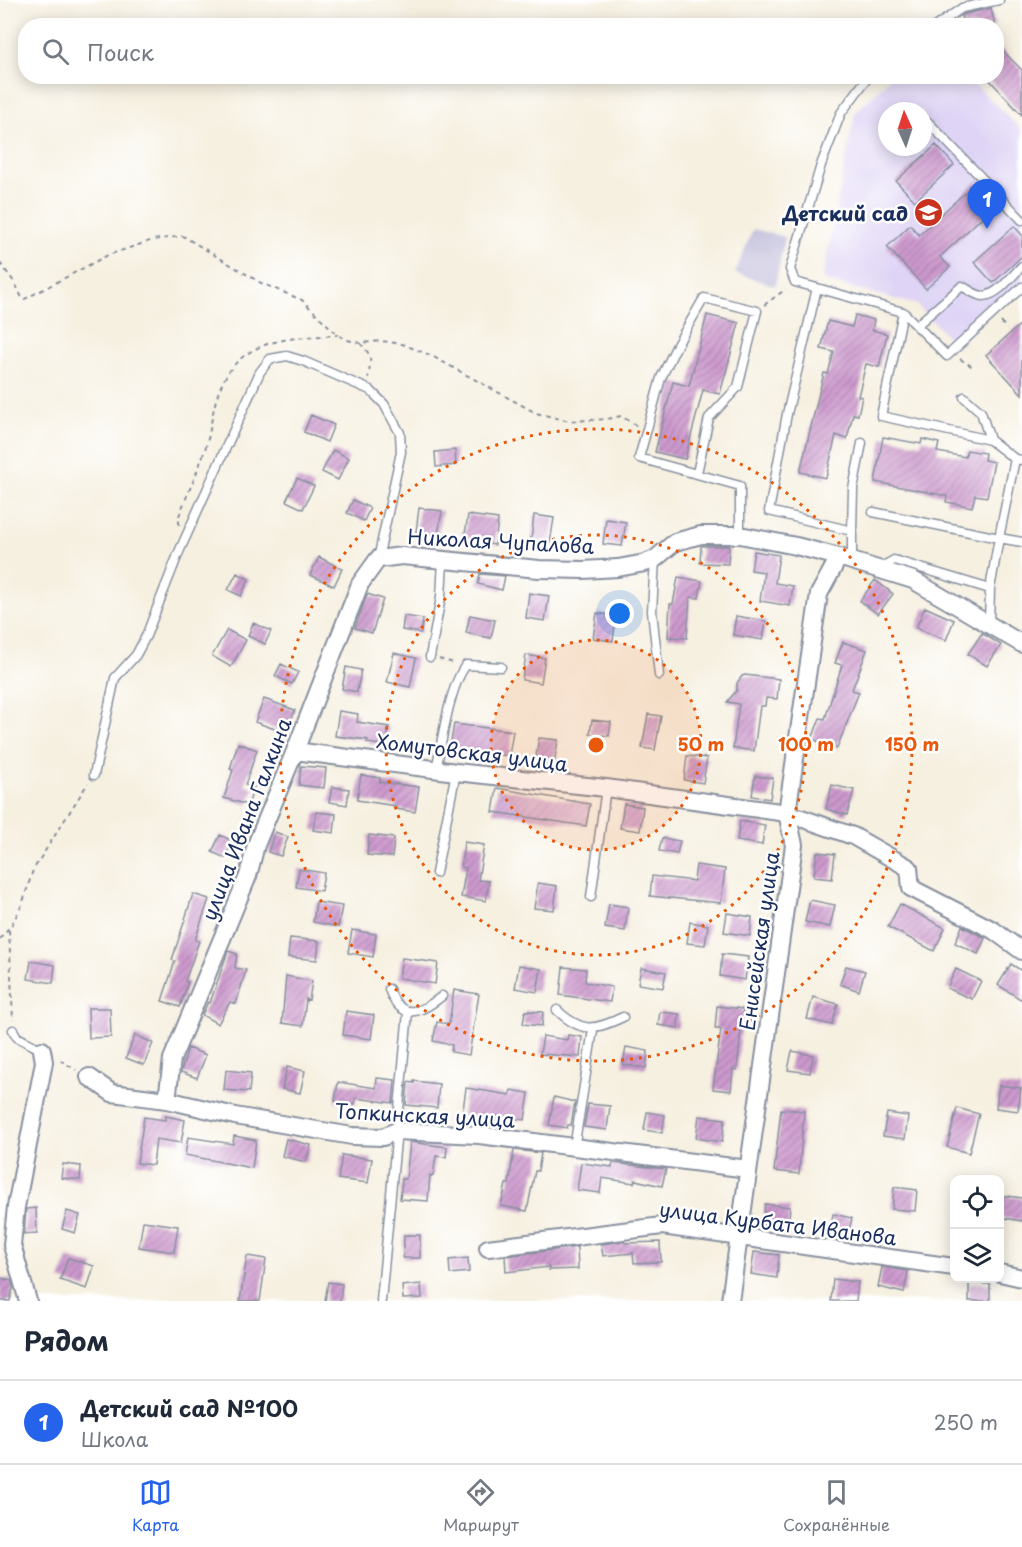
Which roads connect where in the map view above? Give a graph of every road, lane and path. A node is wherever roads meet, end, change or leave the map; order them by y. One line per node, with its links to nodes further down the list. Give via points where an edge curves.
1 (999, 0): 2 (lane, via 962,8)
2 (948, 18)
3 (863, 84): 8 (lane, via 841,113 821,165 790,269)
4 (932, 126): 5 (lane)
5 (1022, 220)
6 (0, 263): 14 (path, via 23,300 108,255 153,240 183,236 261,283 302,300 338,335)
7 (1022, 266): 13 (lane, via 985,296 962,286)
8 (795, 282): 10 (lane); 11 (path)
9 (1022, 287): 15 (lane)
10 (817, 288): 12 (lane); 25 (lane, via 769,512)
11 (757, 310): 19 (lane, via 704,298 661,378); 23 (lane, via 738,387 709,418)
12 (903, 312): 13 (lane); 20 (lane, via 880,416)
13 (917, 325): 15 (lane, via 947,356)
14 (360, 343): 17 (path, via 372,361); 19 (path, via 382,341 411,347 536,413 569,421 621,416)
15 (951, 352): 16 (path)
16 (973, 367)
17 (370, 390): 29 (lane, via 384,404 400,433 401,452); 44 (lane, via 286,356 270,359 260,372 179,552 146,636 136,656 115,678)
18 (964, 397): 20 (lane, via 981,412)
19 (645, 432): 23 (lane, via 639,458)
20 (990, 440): 22 (lane)
21 (862, 443): 25 (lane, via 853,489)
22 (1018, 460): 27 (lane)
23 (697, 473): 26 (lane, via 740,486)
24 (873, 512): 27 (lane)
25 (852, 531): 31 (lane)
26 (740, 536): 30 (street, Николая Чупалова, via 701,535 675,542); 31 (street, Николая Чупалова)
27 (999, 538): 28 (lane); 34 (lane)
28 (1022, 542)
29 (378, 559): 32 (street, Николая Чупалова, via 402,556); 41 (street, улица Ивана Галкина, via 360,584)
30 (655, 559): 32 (street, Николая Чупалова, via 583,570); 40 (lane, via 652,611)
31 (846, 559): 33 (street, Николая Чупалова); 46 (street, Енисейская улица, via 819,594)
32 (443, 560): 37 (lane)
33 (878, 569): 34 (lane, via 894,560); 35 (street, Николая Чупалова, via 913,580)
34 (990, 589): 35 (lane)
35 (989, 624): 36 (street, Николая Чупалова)
36 (1022, 645)
37 (430, 657): 38 (path)
38 (466, 665): 39 (lane); 42 (lane, via 450,704)
39 (501, 667)
40 (659, 675)
41 (295, 752): 42 (street, Хомутовская улица); 61 (street, улица Ивана Галкина, via 172,1059)
42 (436, 770): 43 (street, Хомутовская улица)
43 (456, 772): 45 (street, Хомутовская улица); 47 (lane)
44 (94, 775): 49 (path, via 33,870 22,905)
45 (606, 788): 46 (street, Хомутовская улица); 48 (lane)
46 (787, 813): 51 (street, Хомутовская улица, via 853,836 909,868 911,888 993,930); 64 (street, Енисейская улица, via 794,845)
47 (436, 873)
48 (591, 897)
49 (9, 928): 50 (path); 57 (path)
50 (0, 939)
51 (1022, 951)
52 (389, 989): 55 (lane, via 396,1003)
53 (442, 996): 55 (lane, via 426,1008)
54 (557, 1010): 58 (lane, via 579,1026)
55 (408, 1012): 62 (lane)
56 (622, 1017): 58 (lane)
57 (13, 1030): 59 (lane)
58 (593, 1030): 63 (lane)
59 (42, 1050): 60 (path); 70 (street, via 44,1062 15,1208 12,1245)
60 (89, 1077): 61 (street, Топкинская улица, via 112,1093)
61 (167, 1100): 62 (street, Топкинская улица, via 352,1136 382,1137)
62 (396, 1131): 63 (street, Топкинская улица, via 498,1137); 71 (lane)
63 (574, 1149): 64 (street, Топкинская улица)
64 (748, 1169): 65 (street, Енисейская улица)
65 (740, 1236): 66 (street, улица Курбата Иванова, via 662,1226); 67 (street, улица Курбата Иванова); 72 (street, Енисейская улица)
66 (488, 1248)
67 (950, 1266)
68 (1004, 1274): 69 (street)
69 (1022, 1278)
70 (28, 1301)
71 (381, 1301)
72 (730, 1301)

